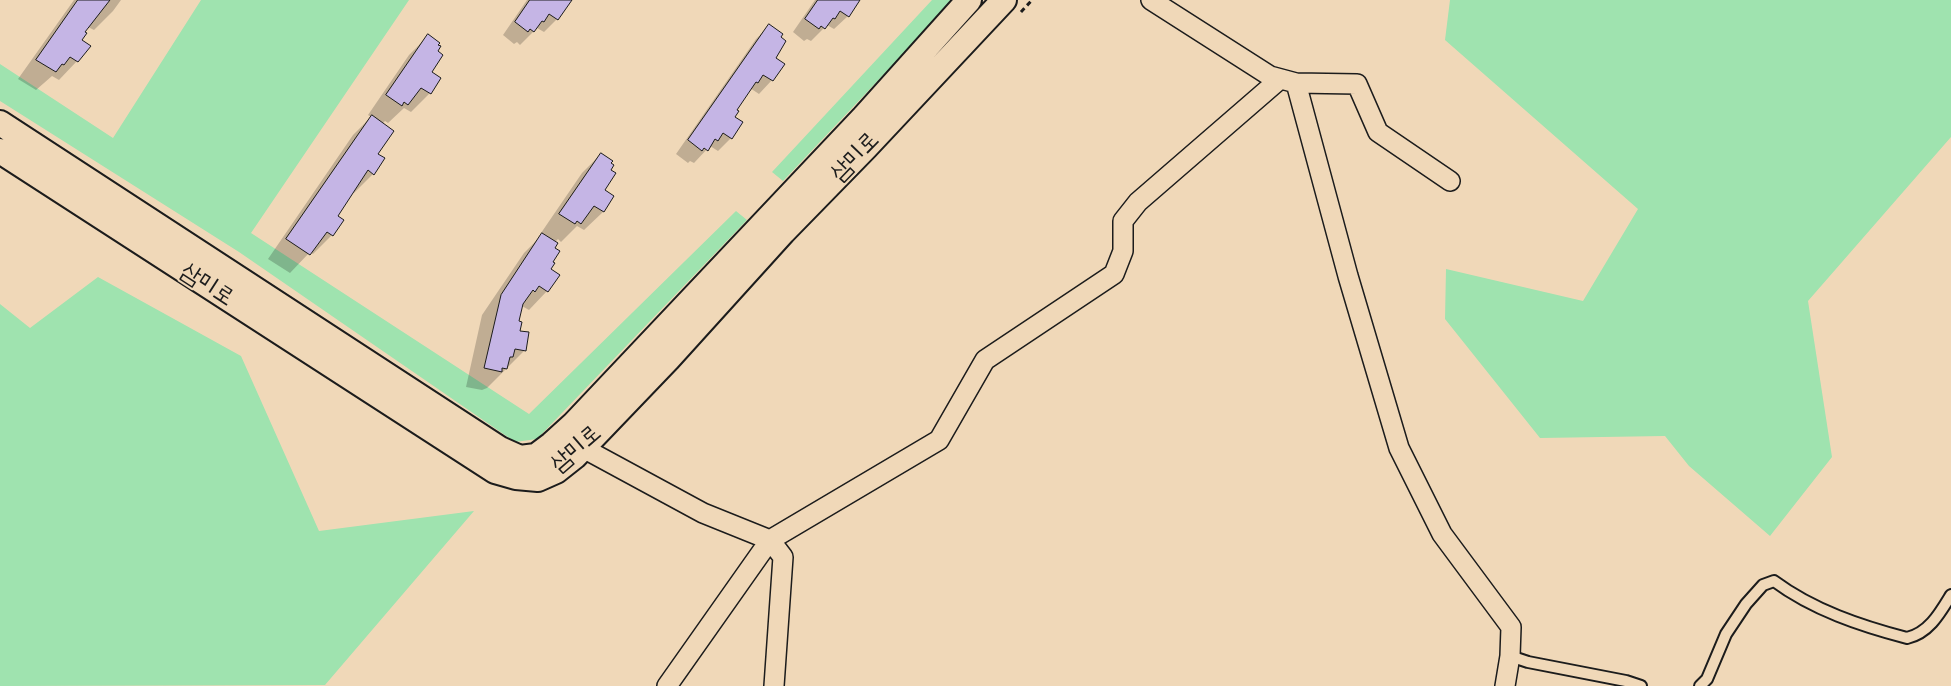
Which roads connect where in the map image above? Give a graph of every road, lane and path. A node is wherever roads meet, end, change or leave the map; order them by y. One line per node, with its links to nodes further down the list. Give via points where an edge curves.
1 (969, 0): 6 (street, 삼미로, via 864,117 658,335 572,425 536,456 520,458 500,449)
2 (1032, 0): 4 (path)
3 (1151, 0): 5 (street, via 1270,76)
4 (1012, 7): 9 (street, 삼미로, via 783,232)
5 (1288, 81): 8 (street, via 1357,84 1378,132); 10 (street, via 1138,202 1123,221 1123,251 1114,274 985,360 938,440); 12 (street, via 1399,448 1442,534 1511,627)
6 (0, 123)
7 (0, 151): 9 (street, 삼미로, via 495,471 538,479 556,471)
8 (1450, 181)
9 (583, 448): 10 (street, via 703,513)
10 (770, 540): 13 (street); 14 (street, via 783,557)
11 (1951, 595): 17 (lane, via 1930,626 1917,636 1907,638 1839,617 1774,581 1763,585 1746,604 1726,634 1707,679)
12 (1510, 656): 15 (street); 16 (lane)
13 (667, 686)
14 (774, 686)
15 (1505, 686)
16 (1641, 686)
17 (1700, 686)

